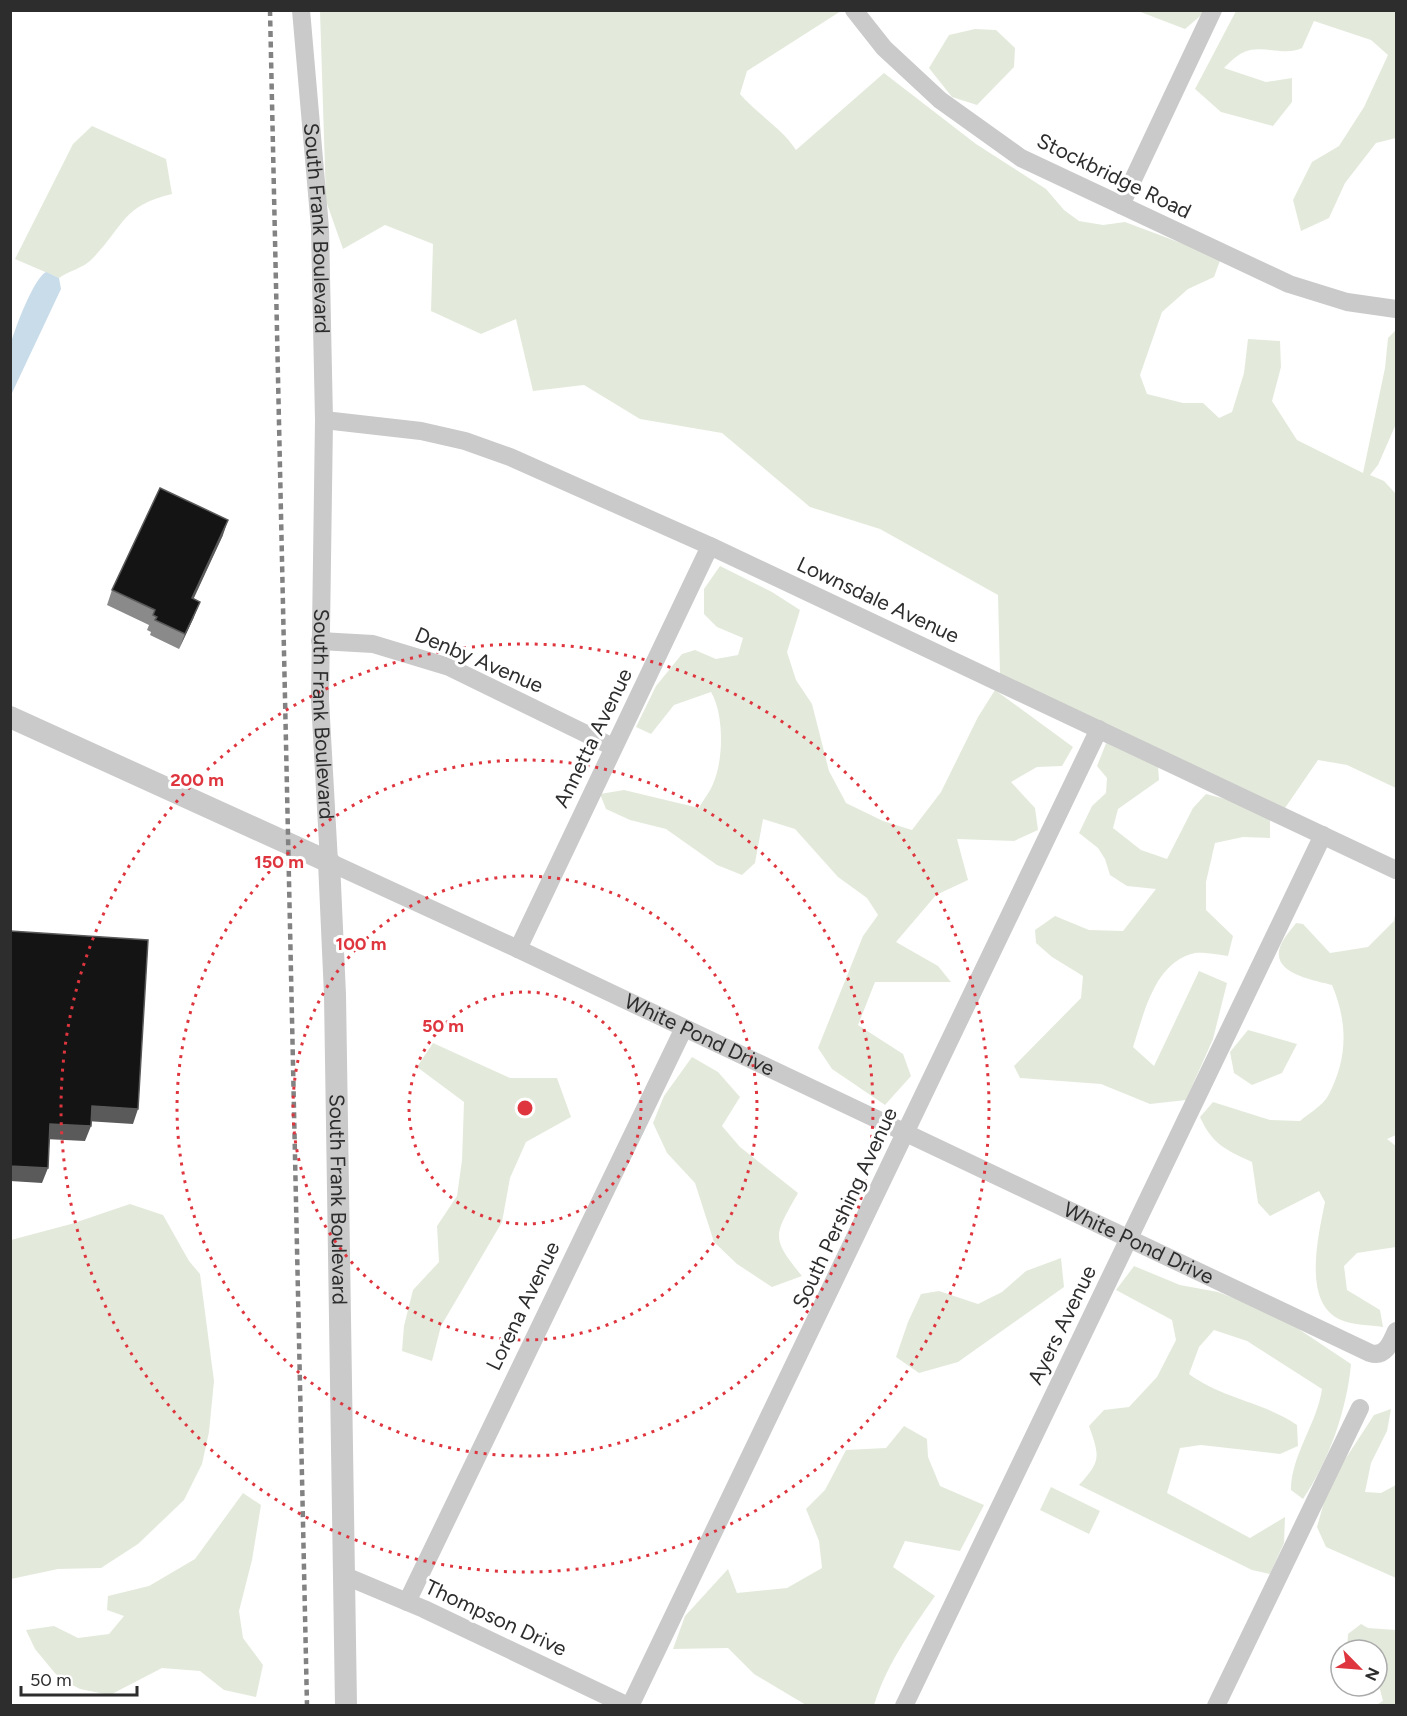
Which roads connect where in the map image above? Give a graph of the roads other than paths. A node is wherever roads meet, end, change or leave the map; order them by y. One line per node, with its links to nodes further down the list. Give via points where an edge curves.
1 (301, 10): 6 (street, South Frank Boulevard, via 320,228)
2 (854, 10): 4 (street, Stockbridge Road, via 884,48 940,100 981,131 1021,158)
3 (1213, 10): 4 (street)
4 (1121, 205): 5 (street, Stockbridge Road, via 1289,284 1347,302)
5 (1396, 309)
6 (324, 420): 7 (street, Lownsdale Avenue, via 421,431 465,441 571,483); 8 (street, South Frank Boulevard)
7 (710, 546): 10 (street, Lownsdale Avenue); 11 (street, Annetta Avenue)
8 (320, 641): 11 (street, Denby Avenue, via 373,644 439,663); 13 (street, South Frank Boulevard)
9 (10, 717): 13 (street, White Pond Drive)
10 (1099, 729): 12 (street, Lownsdale Avenue); 17 (street, South Pershing Avenue)
11 (613, 747): 15 (street, Annetta Avenue)
12 (1323, 835): 14 (street, Lownsdale Avenue); 18 (street, Ayers Avenue)
13 (328, 862): 15 (street, White Pond Drive); 21 (street, South Frank Boulevard, via 335,995)
14 (1396, 870)
15 (518, 949): 16 (street, White Pond Drive)
16 (683, 1030): 17 (street, White Pond Drive); 22 (street, Lorena Avenue)
17 (906, 1134): 18 (street, White Pond Drive); 24 (street, South Pershing Avenue)
18 (1129, 1240): 19 (street, White Pond Drive, via 1370,1353 1385,1351); 25 (street, Ayers Avenue)
19 (1396, 1331)
20 (1360, 1408): 26 (street)
21 (343, 1575): 22 (street, Thompson Drive); 23 (street, South Frank Boulevard)
22 (407, 1602): 24 (street, Thompson Drive)
23 (346, 1706)
24 (629, 1706)
25 (904, 1706)
26 (1216, 1706)

